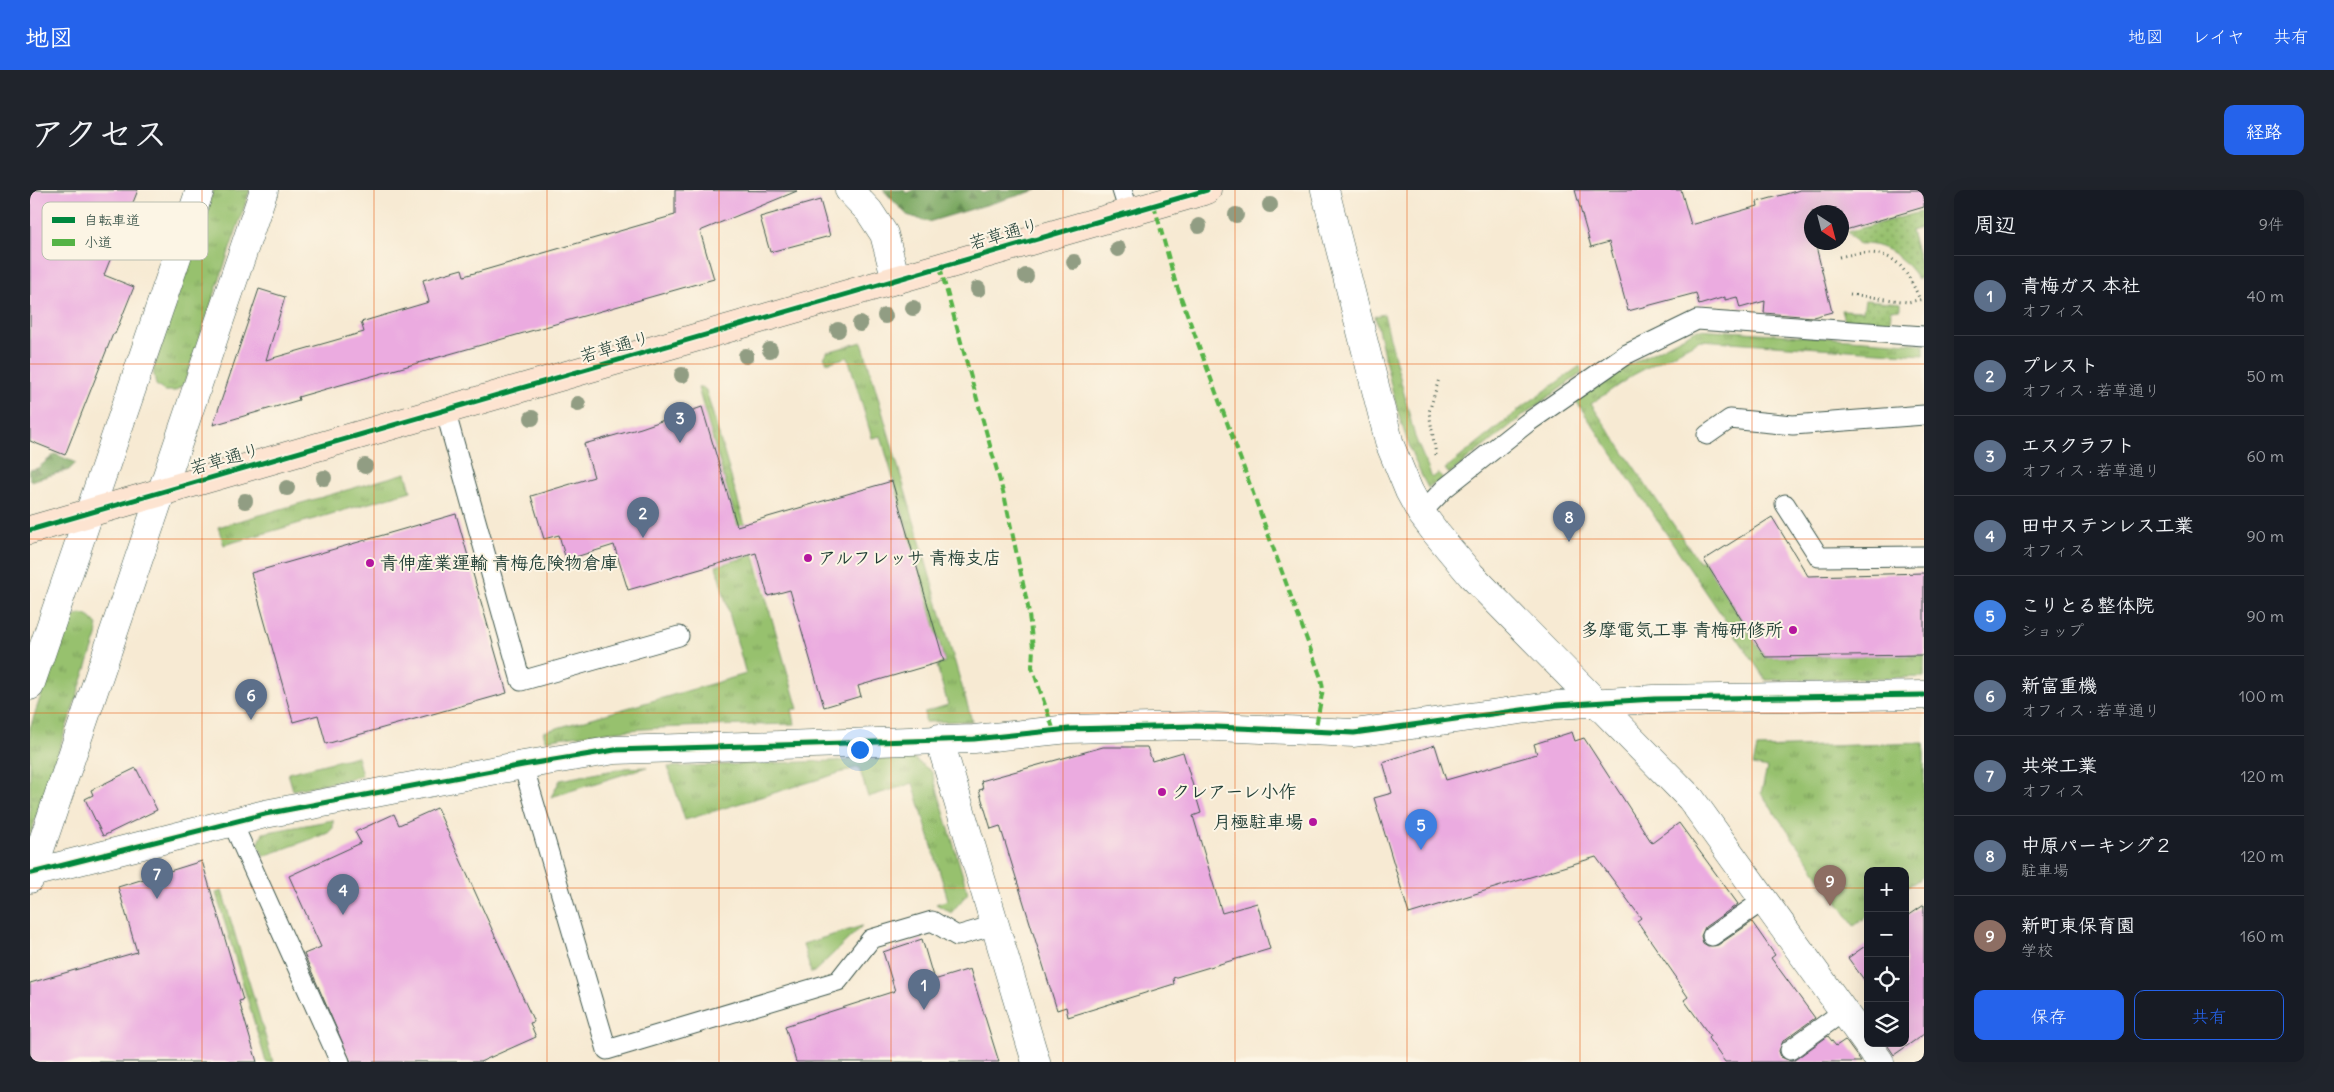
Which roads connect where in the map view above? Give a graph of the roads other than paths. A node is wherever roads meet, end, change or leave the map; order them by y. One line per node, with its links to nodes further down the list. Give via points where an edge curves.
1 (200, 190): 7 (street)
2 (264, 190): 14 (street)
3 (849, 190): 9 (street, via 869,211 884,234)
4 (1207, 190): 6 (street, 若草通り)
5 (1325, 190): 17 (street, via 1390,445)
6 (1126, 201): 9 (street, 若草通り)
7 (196, 202)
8 (176, 260): 16 (street)
9 (896, 280): 11 (street, 若草通り)
10 (1924, 336): 17 (lane, via 1697,320 1626,355 1527,423 1452,483)
11 (445, 410): 14 (street, 若草通り); 20 (lane, via 521,681)
12 (1924, 415): 13 (lane, via 1793,425 1730,419)
13 (1707, 435)
14 (162, 492): 16 (street, 若草通り); 27 (street)
15 (1785, 504): 19 (lane, via 1819,557)
16 (89, 513): 18 (street, 若草通り); 21 (street)
17 (1421, 513): 23 (street, via 1471,575)
18 (30, 530)
19 (1924, 556)
20 (679, 636)
21 (30, 686)
22 (1924, 696): 23 (street, via 1654,699)
23 (1596, 703): 24 (street, via 1557,705 1354,733 1194,726 1069,729 974,739); 28 (street, via 1691,799)
24 (939, 738): 25 (street, via 615,750); 29 (street)
25 (523, 765): 26 (street); 29 (lane, via 607,1050 838,981 871,939 932,920 957,936)
26 (232, 822): 27 (street); 33 (lane)
27 (31, 876)
28 (1764, 900): 30 (lane); 31 (street)
29 (995, 925): 34 (street)
30 (1712, 936)
31 (1844, 1012): 32 (lane); 35 (street)
32 (1790, 1050)
33 (340, 1062)
34 (1036, 1062)
35 (1880, 1062)

